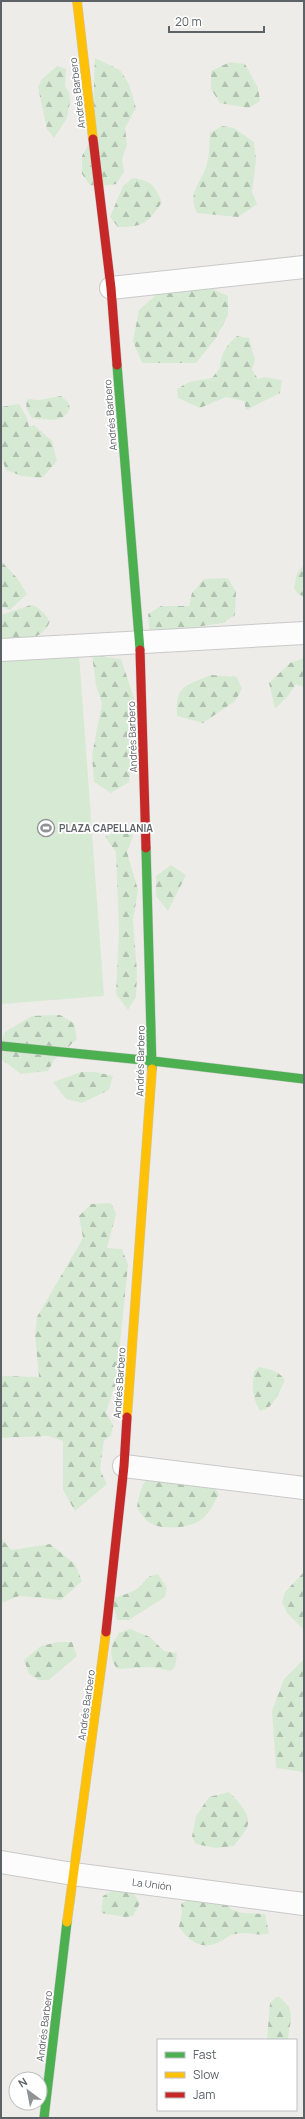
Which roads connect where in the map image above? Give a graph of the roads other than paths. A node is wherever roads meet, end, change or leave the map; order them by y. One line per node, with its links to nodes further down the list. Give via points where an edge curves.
1 (77, 1): 3 (street, Andrés Barbero)
2 (304, 267): 3 (street)
3 (111, 288): 5 (street, Andrés Barbero)
4 (304, 633): 5 (street)
5 (140, 642): 6 (street); 8 (street, Andrés Barbero)
6 (1, 650)
7 (1, 1046): 8 (street)
8 (153, 1061): 9 (street); 10 (street, Andrés Barbero)
9 (304, 1079)
10 (124, 1466): 11 (street); 13 (street, Andrés Barbero, via 101,1672)
11 (304, 1488)
12 (1, 1862): 13 (street, La Unión)
13 (73, 1874): 14 (street, La Unión); 15 (street, Andrés Barbero)
14 (304, 1904)
15 (44, 2118)

